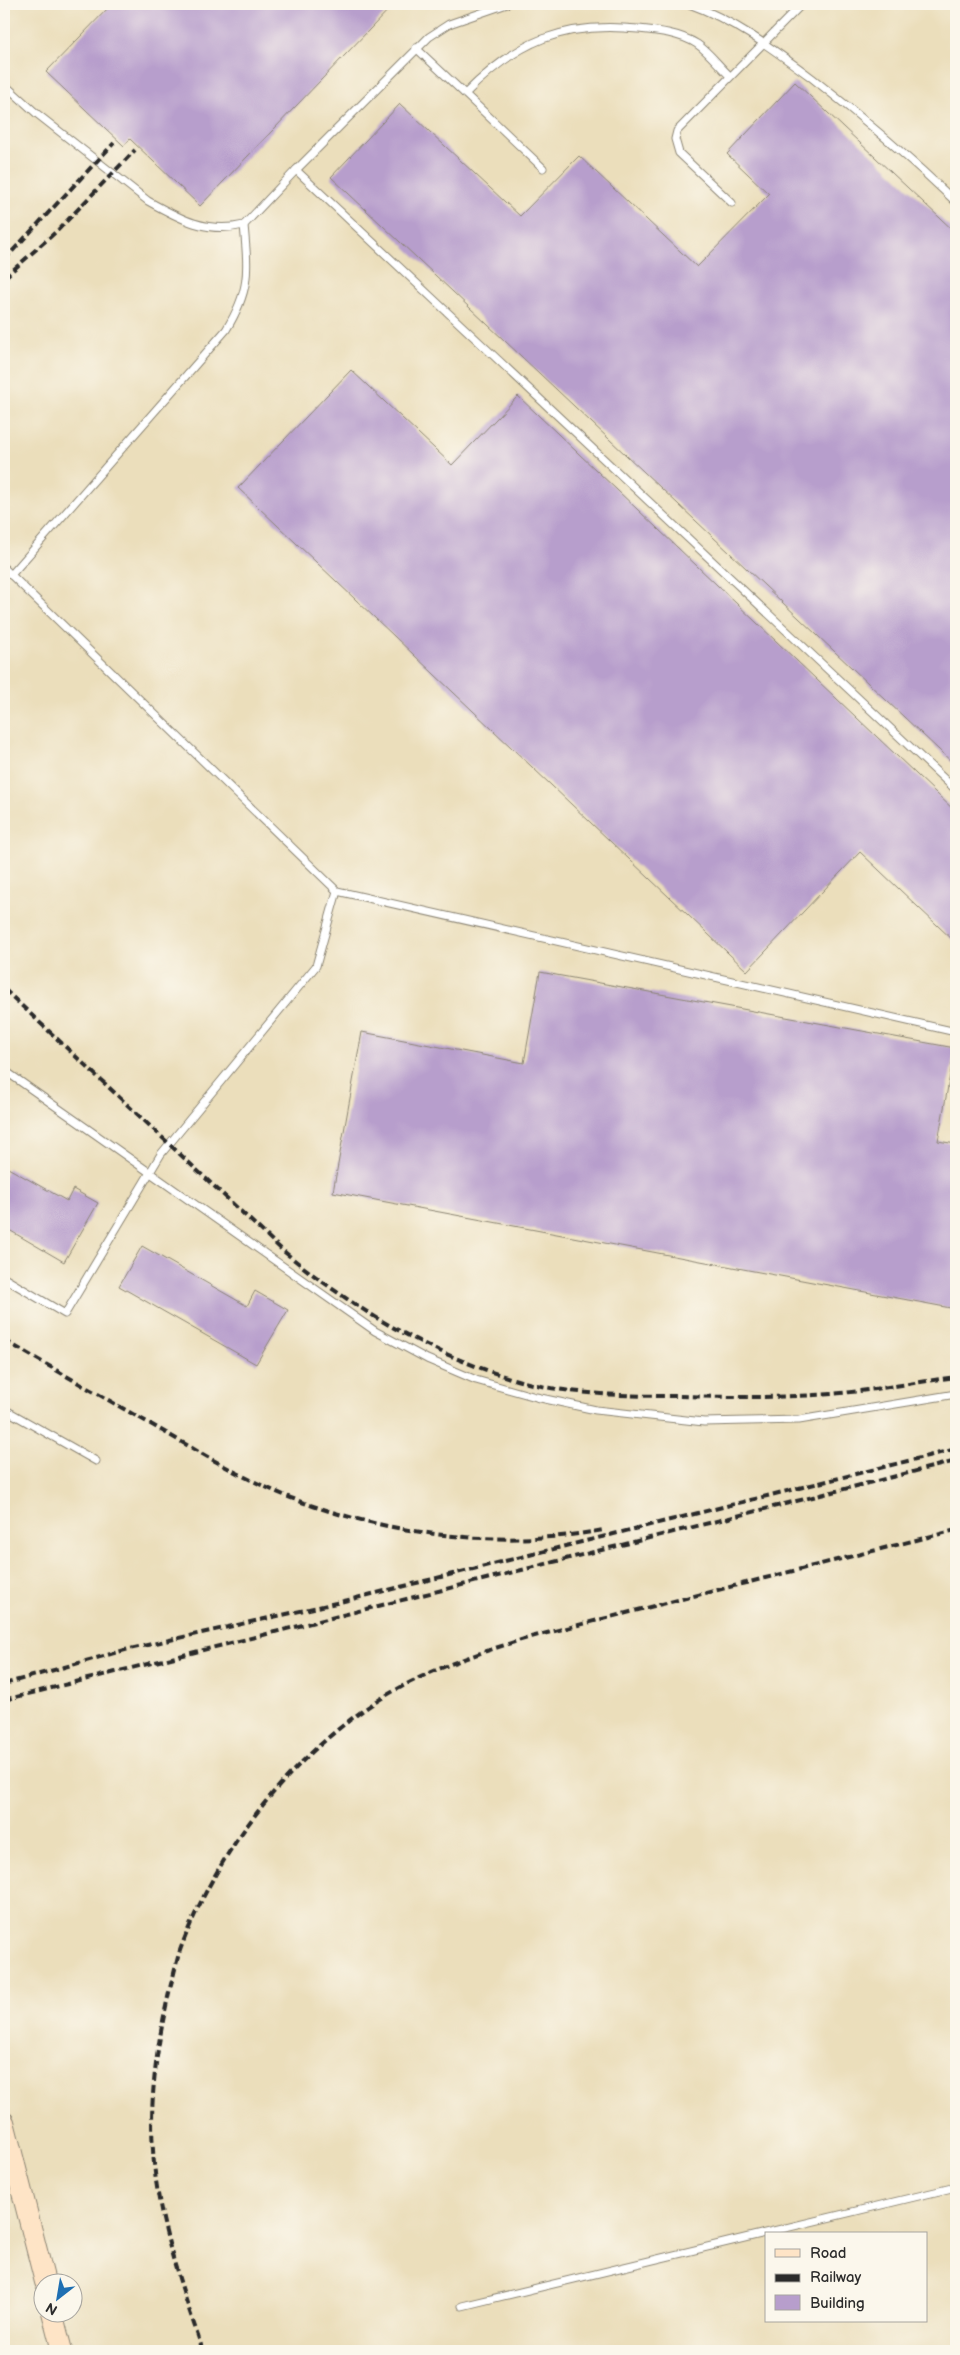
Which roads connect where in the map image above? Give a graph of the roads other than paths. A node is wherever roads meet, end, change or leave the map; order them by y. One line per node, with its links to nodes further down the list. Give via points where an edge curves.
1 (507, 4): 5 (lane, via 449,24)
2 (689, 4): 4 (lane, via 712,12)
3 (802, 4): 4 (lane)
4 (763, 43): 6 (lane); 11 (lane, via 849,106)
5 (416, 48): 8 (lane); 10 (lane)
6 (730, 76): 8 (lane, via 698,45 680,36 597,26 567,30 522,47 501,61); 12 (lane, via 682,124 675,139 680,153)
7 (4, 84): 13 (lane, via 148,201 198,226 215,229)
8 (465, 94): 9 (lane)
9 (543, 168)
10 (296, 170): 13 (lane); 16 (lane)
11 (956, 202)
12 (732, 203)
13 (244, 225): 15 (lane, via 246,281 242,299 226,330)
14 (4, 568): 15 (lane)
15 (11, 575): 17 (lane)
16 (956, 790)
17 (337, 891): 18 (lane); 20 (lane, via 316,966)
18 (956, 1032)
19 (4, 1070): 20 (lane)
20 (149, 1171): 21 (lane, via 65,1314); 22 (lane, via 375,1331 476,1380 536,1397 596,1410 704,1422 799,1420)
21 (4, 1278)
22 (956, 1394)
23 (4, 1409): 24 (lane)
24 (96, 1461)
25 (4, 2122): 29 (street)
26 (956, 2187): 27 (lane)
27 (769, 2232)
28 (765, 2233): 30 (lane)
29 (42, 2272)
30 (462, 2306)
31 (55, 2322): 32 (street)
32 (62, 2351)

